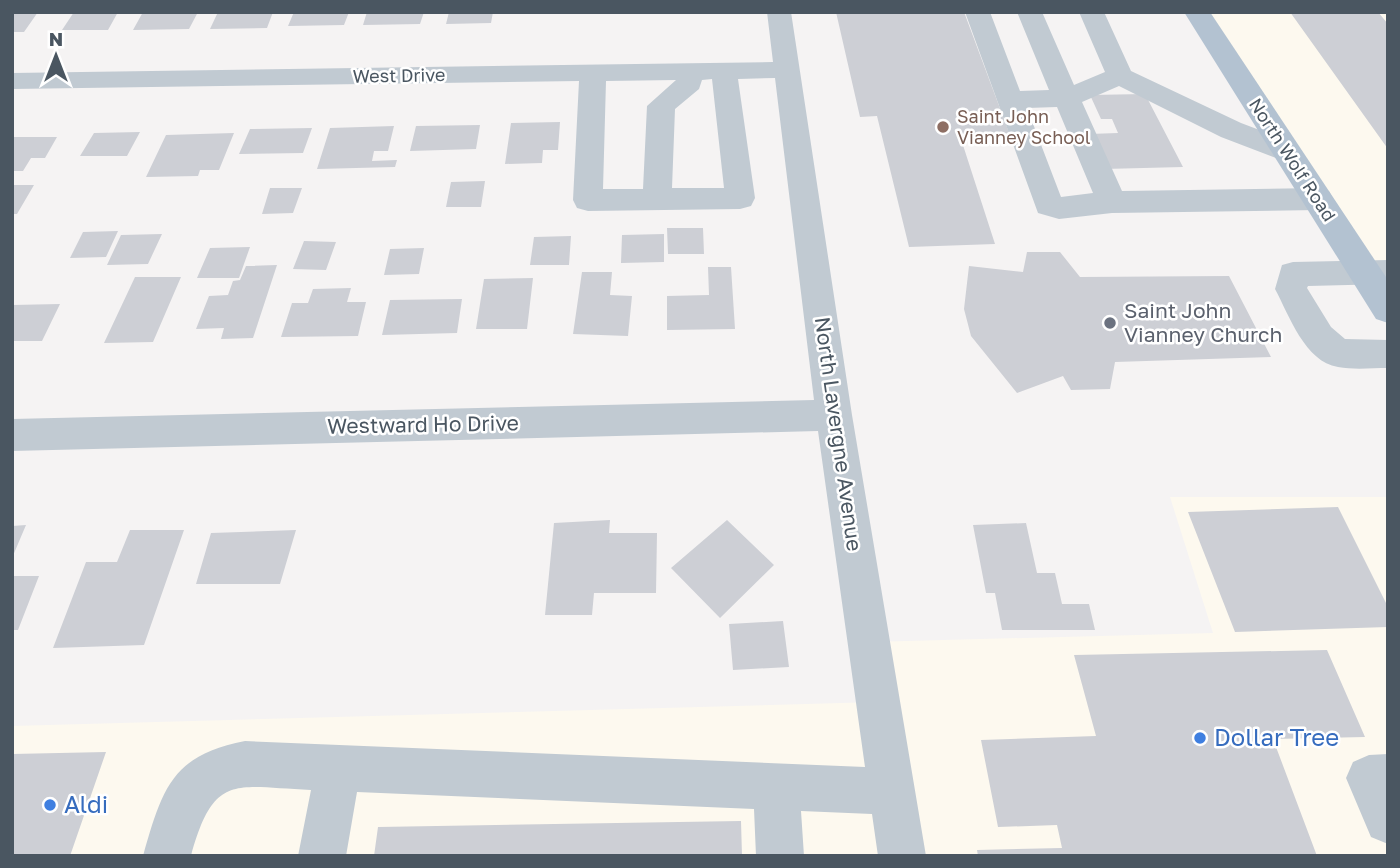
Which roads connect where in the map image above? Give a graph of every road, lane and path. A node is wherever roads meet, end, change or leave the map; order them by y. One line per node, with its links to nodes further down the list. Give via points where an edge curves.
1 (779, 12): 6 (street, North Lavergne Avenue)
2 (977, 12): 13 (street)
3 (1030, 12): 12 (street)
4 (1091, 12): 10 (street)
5 (1197, 12): 14 (main road, North Wolf Road)
6 (786, 70): 8 (street, West Drive); 21 (street, North Lavergne Avenue)
7 (689, 71): 8 (street, West Drive); 9 (street, West Drive); 15 (street, via 689,83 661,106)
8 (724, 71): 15 (lane, via 740,198)
9 (593, 73): 11 (street, West Drive); 15 (lane, via 587,200)
10 (1120, 76): 12 (street); 14 (street, via 1231,130)
11 (12, 81)
12 (1066, 99): 13 (street); 17 (street)
13 (1010, 100): 17 (street, via 1049,205)
14 (1286, 151): 16 (main road, North Wolf Road)
15 (657, 199)
16 (1318, 199): 17 (street); 18 (main road, North Wolf Road)
17 (1112, 202)
18 (1376, 272): 19 (main road, North Wolf Road); 20 (street, via 1293,274 1291,289 1319,337 1338,353)
19 (1388, 309)
20 (1388, 354)
21 (834, 415): 22 (street, Westward Ho Drive); 26 (street, North Lavergne Avenue)
22 (12, 435)
23 (338, 768): 25 (street); 28 (street, via 245,764 214,771 191,791 179,813); 29 (street)
24 (1388, 777): 27 (street, via 1369,778)
25 (776, 786): 26 (street); 30 (street)
26 (892, 791): 31 (street, North Lavergne Avenue)
27 (1388, 820)
28 (167, 856)
29 (322, 856)
30 (780, 856)
31 (902, 856)

